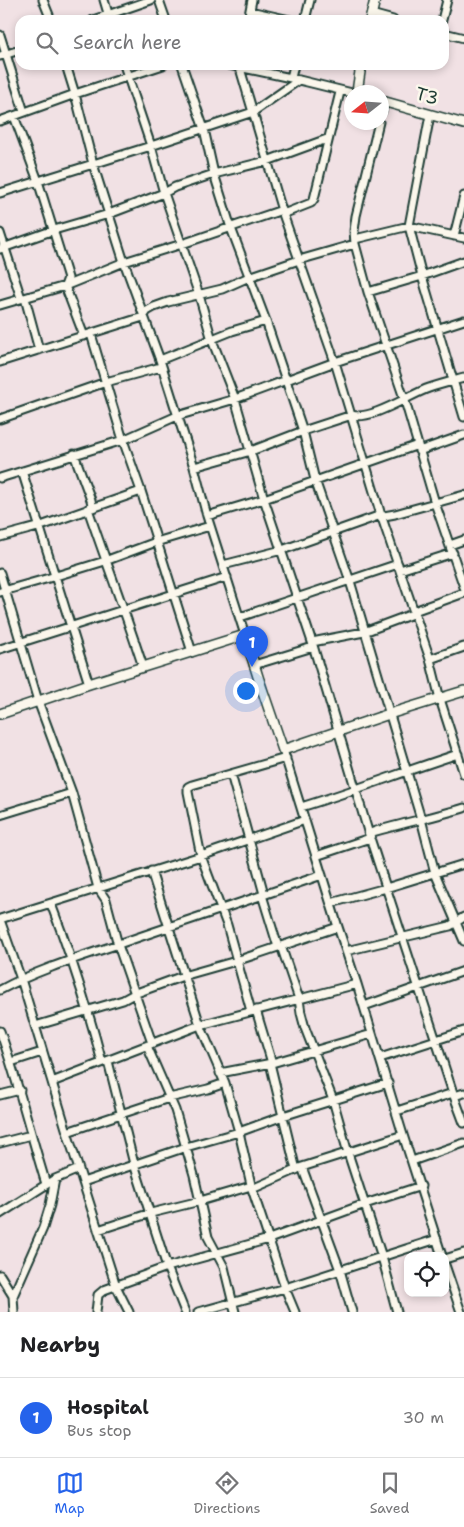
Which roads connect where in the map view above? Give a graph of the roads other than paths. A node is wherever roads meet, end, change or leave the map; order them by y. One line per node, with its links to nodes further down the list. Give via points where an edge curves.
1 (43, 0): 10 (street)
2 (104, 0): 11 (street)
3 (152, 0): 12 (street)
4 (158, 0): 13 (street)
5 (252, 0): 9 (street)
6 (310, 0): 16 (street)
7 (375, 0): 17 (street)
8 (447, 0): 18 (street)
9 (250, 10): 14 (street); 15 (street)
10 (49, 15)
11 (108, 15)
12 (114, 15)
13 (164, 15)
14 (249, 15)
15 (270, 15)
16 (306, 15)
17 (371, 15)
18 (443, 15)
19 (449, 34): 21 (street)
20 (0, 35): 23 (street)
21 (464, 38)
22 (15, 51): 23 (street)
23 (3, 55): 40 (street)
24 (68, 70): 38 (street)
25 (126, 70): 32 (street)
26 (148, 70): 32 (street)
27 (184, 70): 46 (street)
28 (240, 70): 41 (street)
29 (256, 70): 33 (street)
30 (293, 70): 33 (street)
31 (360, 70): 35 (street)
32 (128, 77): 38 (street); 49 (street)
33 (291, 78): 34 (street)
34 (299, 80): 36 (street); 41 (street)
35 (358, 85)
36 (340, 92): 37 (street); 48 (street)
37 (344, 92)
38 (75, 94): 40 (street); 51 (street)
39 (389, 103): 42 (street, T3)
40 (24, 112): 43 (street)
41 (253, 112): 46 (street); 50 (street)
42 (430, 114): 45 (street, T3); 59 (street)
43 (14, 116): 44 (street); 53 (street)
44 (0, 121)
45 (464, 124)
46 (204, 129): 49 (street); 52 (street)
47 (377, 130): 65 (street, via 356,216)
48 (327, 139): 50 (street); 57 (street, via 314,199 311,203)
49 (151, 146): 51 (street); 55 (street)
50 (267, 161): 52 (street); 57 (street)
51 (93, 164): 53 (street); 58 (street)
52 (214, 174): 55 (street); 60 (street)
53 (38, 181): 54 (street); 61 (street)
54 (0, 193)
55 (164, 193): 58 (street); 66 (street)
56 (464, 196): 63 (street)
57 (283, 212): 60 (street); 68 (street)
58 (110, 214): 61 (street); 70 (street)
59 (409, 226): 63 (street); 65 (street); 71 (street)
60 (231, 228): 66 (street); 72 (street)
61 (54, 230): 67 (street); 73 (street, via 68,280)
62 (0, 233): 67 (street)
63 (454, 236): 64 (street)
64 (464, 238)
65 (355, 242): 68 (street); 74 (street)
66 (182, 244): 70 (street); 75 (street)
67 (2, 248): 76 (street)
68 (299, 260): 72 (street); 87 (street)
69 (464, 261): 71 (street)
70 (124, 262): 73 (street); 78 (street)
71 (422, 276): 74 (street); 81 (street)
72 (249, 277): 75 (street); 80 (street)
73 (66, 286): 76 (street); 82 (street)
74 (368, 292): 84 (street)
75 (199, 295): 78 (street, via 154,307); 83 (street)
76 (23, 298): 77 (street); 85 (street)
77 (0, 305)
78 (143, 317): 82 (street); 88 (street)
79 (464, 320): 81 (street)
80 (266, 321): 83 (street); 90 (street)
81 (437, 328): 84 (street); 91 (street)
82 (87, 335): 85 (street); 92 (street)
83 (212, 340): 88 (street); 93 (street)
84 (386, 345): 87 (street); 94 (street)
85 (39, 350): 86 (street)
86 (0, 362)
87 (335, 362): 90 (street); 95 (street)
88 (161, 363): 92 (street); 96 (street)
89 (464, 378): 91 (street)
90 (286, 381): 93 (street); 99 (street)
91 (454, 381): 94 (street, via 428,388); 97 (street)
92 (106, 382): 98 (street); 101 (street)
93 (235, 399): 96 (street); 103 (street)
94 (405, 401): 95 (street, via 363,416); 102 (street)
95 (352, 415): 99 (street); 105 (street)
96 (177, 416): 101 (street); 106 (street)
97 (464, 417)
98 (0, 419)
99 (303, 432): 103 (street); 109 (street)
100 (464, 435): 102 (street)
101 (123, 440): 104 (street); 110 (street)
102 (419, 448): 105 (street); 113 (street)
103 (251, 451): 106 (street); 112 (street)
104 (74, 454): 107 (street); 114 (street, via 91,500 92,505)
105 (365, 464): 109 (street); 115 (street)
106 (194, 467): 116 (street)
107 (22, 471): 108 (street); 117 (street)
108 (0, 478)
109 (315, 480): 112 (street); 119 (street)
110 (141, 491): 114 (street); 122 (street)
111 (464, 495): 113 (street)
112 (264, 498): 116 (street); 124 (street)
113 (435, 503): 115 (street, via 395,514); 123 (street)
114 (88, 509): 117 (street); 126 (street)
115 (382, 514): 119 (street); 128 (street)
116 (207, 516): 118 (street)
117 (41, 526): 120 (street); 130 (street)
118 (210, 526): 122 (street); 127 (street)
119 (334, 532): 124 (street); 132 (street)
120 (0, 537)
121 (464, 540): 123 (street)
122 (156, 542): 126 (street); 136 (street)
123 (450, 545): 125 (street)
124 (282, 550): 127 (street); 137 (street)
125 (452, 553): 128 (street); 133 (street)
126 (105, 561): 130 (street); 138 (street)
127 (223, 565): 131 (street)
128 (399, 567): 132 (street); 139 (street)
129 (0, 573): 134 (street)
130 (56, 576): 134 (street); 141 (street)
131 (227, 578): 136 (street); 140 (street)
132 (350, 581): 137 (street); 142 (street)
133 (464, 586)
134 (3, 591): 144 (street)
135 (464, 593): 139 (street)
136 (173, 594): 138 (street); 148 (street)
137 (298, 599): 140 (street); 145 (street)
138 (124, 610): 141 (street); 151 (street)
139 (414, 612): 142 (street); 149 (street)
140 (240, 617): 143 (street)
141 (72, 625): 144 (street); 152 (street)
142 (364, 632): 145 (street); 157 (street)
143 (245, 635): 148 (street); 150 (street)
144 (21, 642): 147 (street); 155 (street)
145 (312, 645): 150 (street); 158 (street)
146 (464, 647): 149 (street)
147 (0, 649)
148 (192, 652): 151 (street)
149 (430, 659): 154 (street)
150 (254, 665): 159 (street)
151 (143, 666): 152 (street)
152 (89, 684): 155 (street)
153 (464, 691): 154 (street)
154 (440, 699): 157 (street); 160 (street)
155 (38, 701): 156 (street); 165 (street)
156 (0, 714)
157 (389, 714): 158 (street); 161 (street)
158 (338, 732): 159 (street); 164 (street)
159 (285, 754): 162 (street); 166 (street)
160 (461, 757): 161 (street); 163 (street)
161 (406, 771): 164 (street); 169 (street)
162 (231, 774): 172 (street); 173 (street, via 188,787)
163 (464, 774)
164 (356, 790): 166 (street); 171 (street)
165 (72, 793): 168 (street); 179 (street)
166 (301, 807): 170 (street)
167 (464, 808): 169 (street)
168 (0, 815)
169 (422, 819): 171 (street, via 373,832); 177 (street)
170 (305, 820): 172 (street); 174 (street)
171 (370, 838): 174 (street); 180 (street)
172 (249, 840): 173 (street); 181 (street)
173 (201, 856): 176 (street); 184 (street)
174 (316, 856): 178 (street)
175 (464, 864): 177 (street)
176 (152, 871): 179 (street); 189 (street)
177 (436, 873): 180 (street); 187 (street)
178 (322, 875): 181 (street); 182 (street)
179 (98, 888): 183 (street); 192 (street, via 106,900)
180 (386, 888): 182 (street); 190 (street)
181 (263, 894): 184 (street); 193 (street)
182 (331, 903): 188 (street)
183 (51, 904): 186 (street); 195 (street)
184 (219, 909): 189 (street); 196 (street)
185 (464, 917): 187 (street)
186 (0, 919): 199 (street)
187 (456, 924): 190 (street); 191 (street)
188 (338, 927): 193 (street); 194 (street)
189 (168, 928): 192 (street); 198 (street)
190 (402, 937): 194 (street); 201 (street)
191 (464, 941)
192 (118, 945): 195 (street); 203 (street)
193 (280, 947): 196 (street); 204 (street)
194 (346, 951): 200 (street)
195 (73, 960): 199 (street); 206 (street)
196 (236, 961): 198 (street); 207 (street)
197 (464, 971): 201 (street)
198 (183, 976): 203 (street); 208 (street)
199 (21, 979): 202 (street); 209 (street)
200 (358, 984): 204 (street); 205 (street)
201 (419, 988): 205 (street); 213 (street)
202 (0, 990)
203 (134, 994): 206 (street); 214 (street)
204 (299, 998): 207 (street); 215 (street, via 305,1028)
205 (364, 1006): 212 (street)
206 (88, 1010): 209 (street); 219 (street)
207 (254, 1011): 208 (street); 220 (street)
208 (200, 1025): 214 (street); 221 (street)
209 (35, 1026): 216 (street)
210 (0, 1031): 218 (street)
211 (464, 1031): 213 (street)
212 (372, 1034): 215 (street); 217 (street)
213 (436, 1041): 217 (street); 228 (street)
214 (149, 1045): 219 (street); 229 (street)
215 (314, 1050): 220 (street); 230 (street)
216 (42, 1052): 218 (street); 222 (street)
217 (380, 1058): 224 (street)
218 (11, 1062): 225 (street)
219 (105, 1062): 222 (street); 232 (street)
220 (271, 1063): 221 (street); 233 (street)
221 (220, 1073): 223 (street)
222 (52, 1082): 235 (street)
223 (225, 1083): 229 (street); 236 (street)
224 (388, 1083): 230 (street); 231 (street)
225 (20, 1090): 227 (street); 237 (street)
226 (464, 1093): 228 (street)
227 (0, 1095)
228 (454, 1095): 231 (street); 234 (street)
229 (169, 1098): 232 (street); 241 (street)
230 (333, 1100): 233 (street); 242 (street)
231 (397, 1111): 238 (street)
232 (122, 1114): 235 (street); 244 (street)
233 (283, 1116): 236 (street); 245 (street)
234 (464, 1123)
235 (67, 1132): 246 (street)
236 (239, 1132): 241 (street); 251 (street)
237 (31, 1135): 239 (street); 249 (street)
238 (403, 1135): 242 (street); 243 (street)
239 (0, 1143)
240 (464, 1144): 243 (street)
241 (186, 1147): 244 (street); 252 (street)
242 (348, 1153): 245 (street); 253 (street)
243 (412, 1161): 250 (street)
244 (134, 1164): 248 (street); 254 (street)
245 (299, 1168): 251 (street); 256 (street)
246 (79, 1169): 247 (street); 248 (street)
247 (55, 1179): 249 (street); 271 (street, via 43,1228)
248 (83, 1182): 257 (street)
249 (46, 1184): 255 (street)
250 (421, 1186): 253 (street); 259 (street)
251 (252, 1188): 252 (street); 258 (street)
252 (200, 1201): 254 (street); 261 (street, via 208,1238)
253 (365, 1204): 256 (street); 263 (street)
254 (151, 1212): 257 (street); 265 (street)
255 (0, 1214)
256 (321, 1221): 258 (street); 266 (street)
257 (98, 1230): 269 (street)
258 (269, 1239): 261 (street); 270 (street)
259 (437, 1239): 260 (street); 263 (street)
260 (441, 1252)
261 (217, 1253): 265 (street); 272 (street)
262 (464, 1253): 264 (street)
263 (382, 1257): 266 (street); 281 (street)
264 (449, 1258)
265 (167, 1267): 269 (street); 276 (street)
266 (340, 1270): 270 (street); 280 (street)
267 (0, 1275): 271 (street)
268 (449, 1277): 282 (street)
269 (116, 1286): 274 (street, via 98,1295); 275 (street)
270 (285, 1288): 272 (street); 279 (street)
271 (12, 1296): 273 (street)
272 (233, 1303): 277 (street); 278 (street)
273 (14, 1312)
274 (96, 1312)
275 (128, 1312)
276 (185, 1312)
277 (198, 1312)
278 (235, 1312)
279 (295, 1312)
280 (352, 1312)
281 (397, 1312)
282 (461, 1312)

